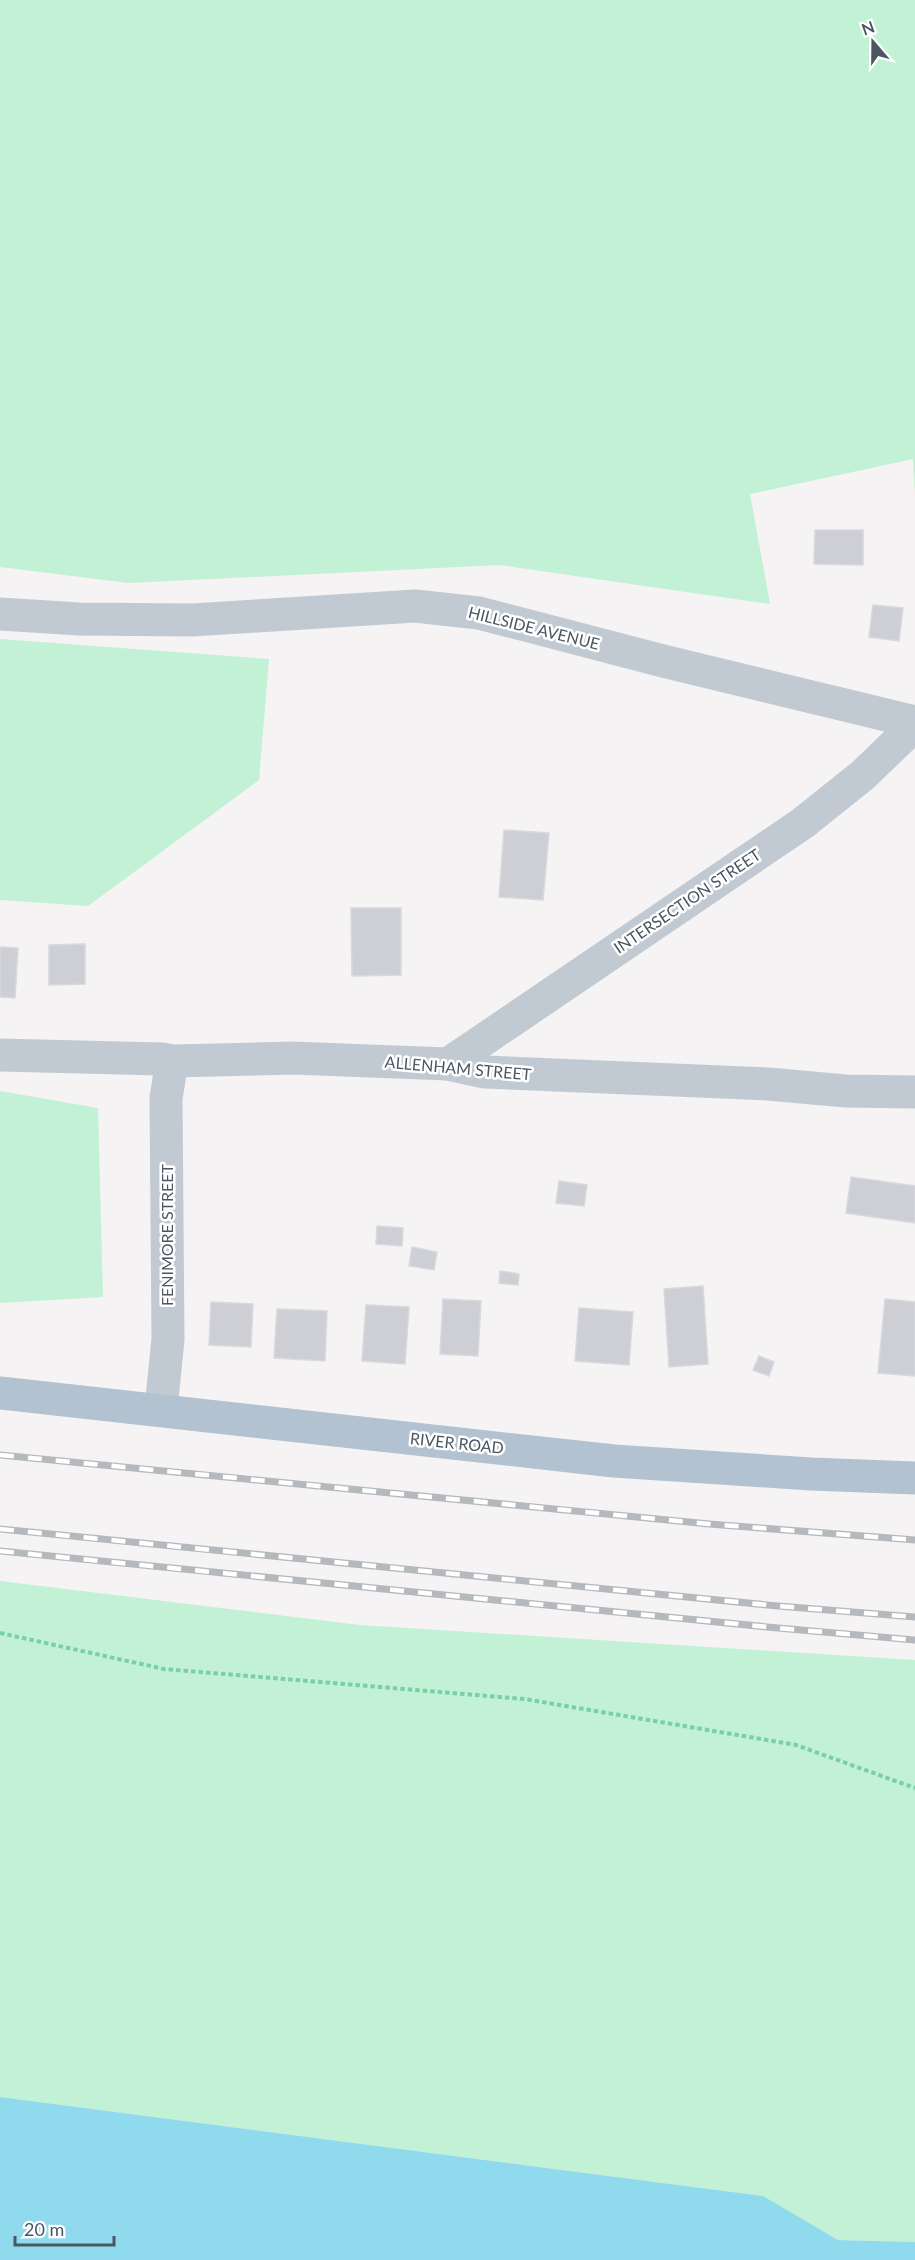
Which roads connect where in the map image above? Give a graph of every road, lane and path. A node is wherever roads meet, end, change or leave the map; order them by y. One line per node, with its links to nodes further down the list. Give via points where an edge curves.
1 (0, 614): 2 (street, HILLSIDE AVENUE, via 192,620 415,606 479,613)
2 (915, 724): 5 (street, INTERSECTION STREET, via 863,775 803,823)
3 (0, 1055): 4 (street, ALLENHAM STREET)
4 (172, 1061): 5 (street, ALLENHAM STREET, via 292,1058); 8 (street, FENIMORE STREET, via 166,1098 168,1340)
5 (448, 1064): 6 (street, ALLENHAM STREET, via 485,1072)
6 (915, 1092)
7 (0, 1393): 8 (main road, RIVER ROAD)
8 (161, 1410): 9 (main road, RIVER ROAD, via 614,1461)
9 (915, 1478)
10 (0, 1633): 11 (path, via 164,1669 524,1700 785,1743)
11 (915, 1788)

